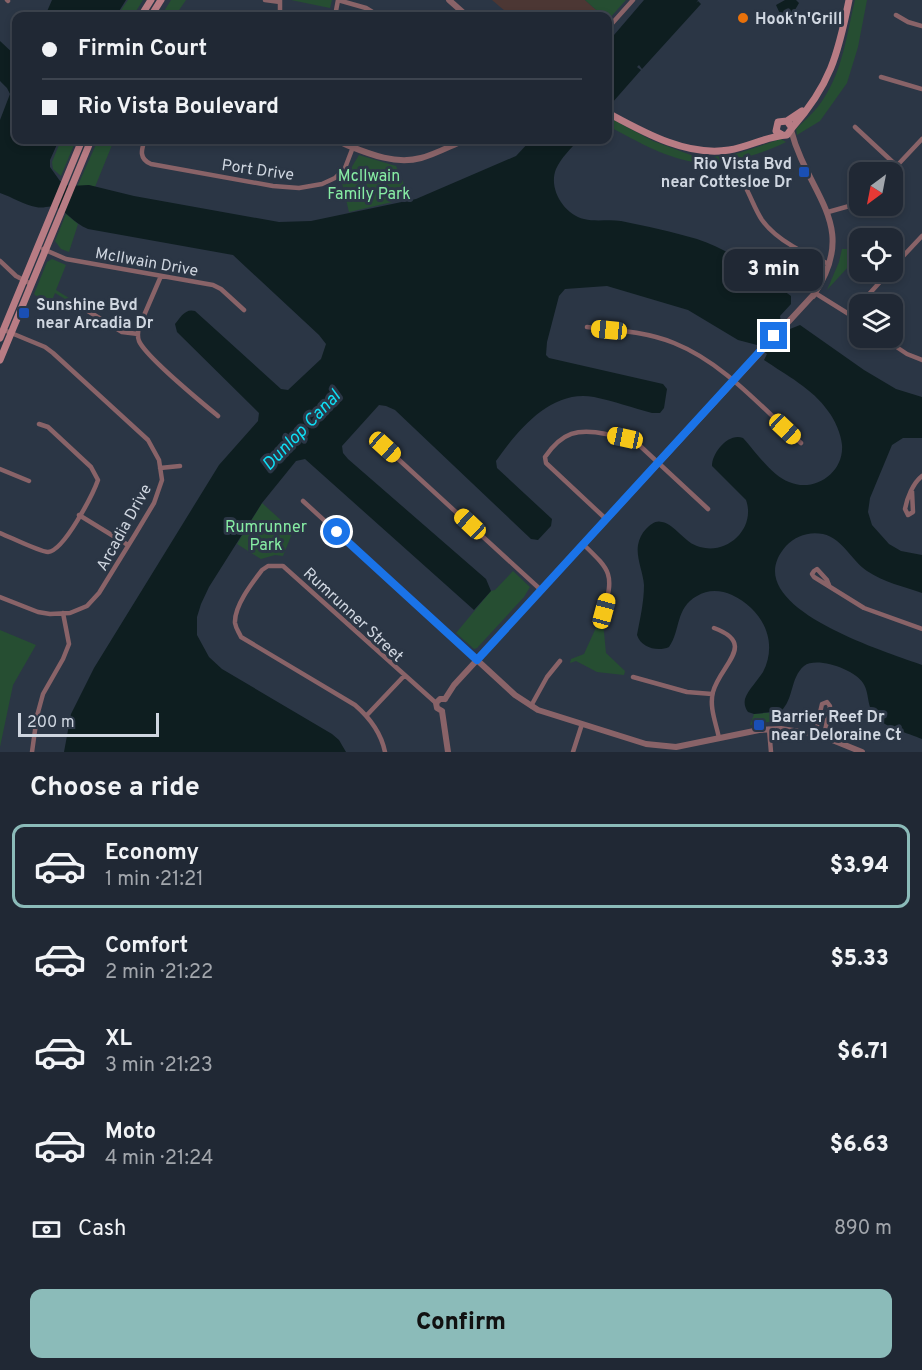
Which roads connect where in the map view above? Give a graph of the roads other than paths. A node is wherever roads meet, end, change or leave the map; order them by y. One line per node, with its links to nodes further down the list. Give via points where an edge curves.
1 (265, 0): 6 (street)
2 (338, 0): 7 (street)
3 (449, 0): 8 (street)
4 (633, 0): 10 (street)
5 (849, 0): 14 (main road, via 835,61)
6 (280, 1)
7 (372, 12)
8 (462, 12)
9 (896, 15): 11 (street)
10 (612, 24)
11 (922, 26)
12 (881, 77): 13 (street)
13 (922, 88)
14 (809, 106): 16 (main road); 19 (main road)
15 (612, 115): 22 (main road, via 657,138 700,150 723,151)
16 (787, 121): 18 (main road, via 778,122); 19 (main road)
17 (855, 127): 32 (street)
18 (776, 128): 20 (main road); 22 (main road)
19 (792, 129): 20 (main road); 29 (street)
20 (783, 136): 22 (main road); 29 (street)
21 (922, 139): 33 (street)
22 (758, 142)
23 (81, 144): 34 (main road)
24 (89, 144): 34 (main road)
25 (144, 144): 30 (street)
26 (345, 144): 28 (street)
27 (455, 144): 28 (street, via 411,160 388,159)
28 (353, 147): 30 (street, Port Drive, via 345,168 335,178 299,188 151,164)
29 (796, 147): 37 (street)
30 (142, 157): 31 (street)
31 (135, 161)
32 (893, 162)
33 (901, 162)
34 (70, 180): 39 (main road, via 52,212); 39 (main road, via 60,215)
35 (747, 190): 42 (street, via 769,228 805,253)
36 (849, 205): 37 (street)
37 (828, 212): 42 (street, via 833,240)
38 (922, 236): 40 (street)
39 (41, 249): 43 (street, McIIwain Drive, via 66,259); 45 (main road)
40 (903, 256)
41 (0, 261): 45 (street)
42 (830, 264): 46 (street)
43 (161, 276): 49 (street, McIIwain Drive, via 213,285); 53 (street)
44 (880, 282): 47 (street)
45 (27, 283): 52 (main road)
46 (815, 293): 50 (street); 58 (street)
47 (869, 294)
48 (82, 308): 53 (street, via 122,332)
49 (244, 310)
50 (849, 313)
51 (587, 327): 58 (street, via 672,342 689,349)
52 (7, 331): 54 (main road); 56 (main road); 65 (street, Arcadia Drive, via 53,353 148,440)
53 (138, 334): 59 (street, via 147,351)
54 (0, 338)
55 (898, 348): 57 (street)
56 (0, 360)
57 (922, 360)
58 (734, 381): 61 (street); 63 (street)
59 (218, 416)
60 (39, 424): 72 (street, via 48,427 96,472 98,480)
61 (801, 443)
62 (385, 447): 78 (street)
63 (659, 463): 71 (street); 73 (street); 73 (street, via 633,441 594,431 574,432 557,442 545,457 546,463)
64 (180, 466): 65 (street)
65 (160, 468): 75 (street, Arcadia Drive, via 162,480 154,503)
66 (0, 470): 68 (street)
67 (922, 476): 69 (street)
68 (29, 481)
69 (912, 491)
70 (303, 501): 84 (street)
71 (708, 509)
72 (79, 515): 74 (street, via 52,551 42,551); 75 (street)
73 (607, 520): 76 (street)
74 (0, 533)
75 (128, 545): 81 (street, Arcadia Drive, via 87,606)
76 (584, 545): 78 (street); 80 (street, via 602,562 609,578)
77 (829, 585): 83 (street, via 864,608)
78 (541, 590): 84 (street)
79 (0, 597): 81 (street, Arcadia Drive, via 38,612)
80 (604, 611)
81 (63, 613): 99 (street, via 69,644 43,694)
82 (714, 628): 88 (street, via 728,633 735,642 735,652)
83 (922, 630)
84 (477, 660): 89 (street); 91 (street)
85 (560, 661): 91 (street)
86 (404, 676): 90 (street, Rumrunner Street); 93 (street); 93 (street, Rumrunner Street, via 283,566 262,570 237,612 236,628 242,637)
87 (633, 677): 88 (street, via 687,692)
88 (712, 694): 98 (street)
89 (445, 699): 90 (street); 92 (street, via 447,707)
90 (436, 703): 92 (street)
91 (531, 706): 94 (street)
92 (442, 711): 101 (street)
93 (367, 715): 100 (street, Rumrunner Street)
94 (582, 724): 98 (street, via 661,747); 102 (street)
95 (769, 729): 96 (street); 98 (street); 103 (street)
96 (815, 734): 97 (street); 97 (street, via 822,705 827,702 830,707)
97 (824, 736): 104 (street)
98 (719, 738)
99 (32, 752)
100 (385, 752)
101 (448, 752)
102 (573, 752)
103 (771, 752)
104 (862, 752)

